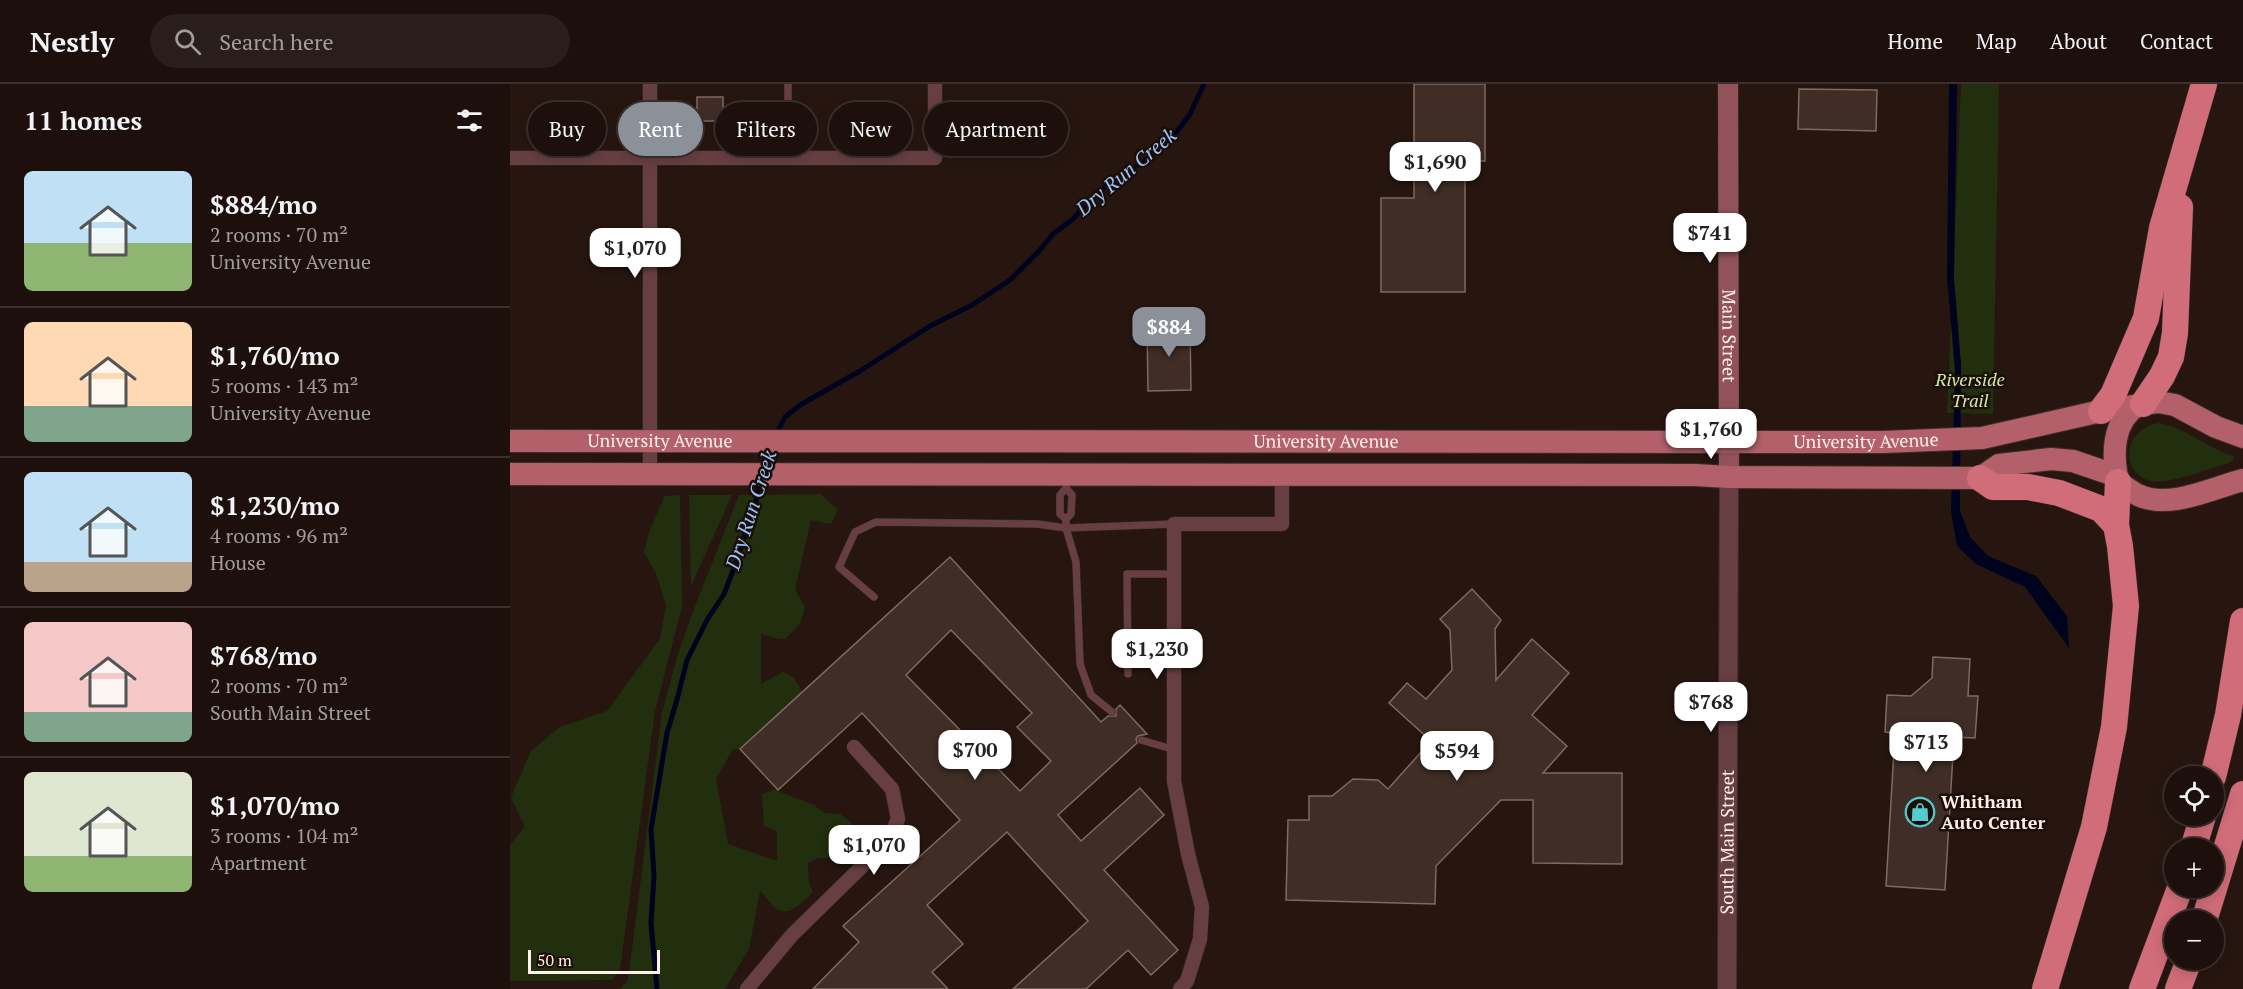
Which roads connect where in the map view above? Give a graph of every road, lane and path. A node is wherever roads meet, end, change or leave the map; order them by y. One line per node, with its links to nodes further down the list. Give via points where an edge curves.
1 (650, 84): 7 (street)
2 (788, 84): 8 (lane)
3 (935, 84): 8 (street, via 935,158)
4 (1728, 84): 15 (main road, Main Street)
5 (2204, 84): 9 (highway)
6 (510, 158): 7 (street)
7 (650, 158): 8 (street); 13 (street)
8 (788, 158)
9 (2183, 159): 10 (highway, via 2171,357); 11 (highway, via 2162,228 2146,318 2113,395)
10 (2140, 405): 11 (main road, University Avenue); 12 (main road, University Avenue, via 2175,405 2216,428); 21 (main road, via 2127,412 2115,441)
11 (2101, 411): 15 (main road, University Avenue, via 1982,438)
12 (2243, 437)
13 (650, 440): 14 (main road, University Avenue); 15 (main road, University Avenue); 16 (street)
14 (510, 441)
15 (1729, 443): 19 (main road, South Main Street)
16 (650, 473): 17 (main road, University Avenue); 23 (main road, University Avenue)
17 (510, 474)
18 (1282, 476): 19 (main road, University Avenue); 23 (main road, University Avenue); 25 (street, via 1282,524)
19 (1730, 477): 20 (main road, University Avenue); 43 (street, South Main Street)
20 (1980, 478): 21 (main road, University Avenue, via 1999,465 2051,459 2073,461); 26 (highway, via 1993,487 2028,487 2059,493 2101,509)
21 (2118, 479): 22 (main road, University Avenue, via 2138,495 2155,500 2179,498); 26 (highway)
22 (2243, 480)
23 (1066, 481): 24 (lane, via 1072,495 1071,514); 24 (lane, via 1060,495 1060,514)
24 (1066, 519): 27 (lane)
25 (1174, 524): 27 (lane); 28 (street)
26 (2116, 525): 44 (highway, via 2126,606 2114,727 2094,827)
27 (1066, 528): 29 (lane, via 1037,524 876,522 855,532 839,567); 32 (lane, via 1076,562 1080,664 1091,694)
28 (1173, 574): 31 (lane, via 1127,574); 35 (street)
29 (874, 597)
30 (2243, 621): 36 (highway)
31 (1128, 674)
32 (1112, 712)
33 (1141, 740): 35 (lane)
34 (854, 747): 41 (street, via 892,789 897,819 888,841 792,935)
35 (1172, 749): 42 (street, via 1176,791 1202,907 1200,939 1187,981)
36 (2216, 766)
37 (2243, 794): 39 (highway)
38 (2176, 898): 45 (highway)
39 (2207, 910)
40 (2185, 970): 46 (highway)
41 (747, 989)
42 (1180, 989)
43 (1727, 989)
44 (2045, 989)
45 (2142, 989)
46 (2178, 989)

